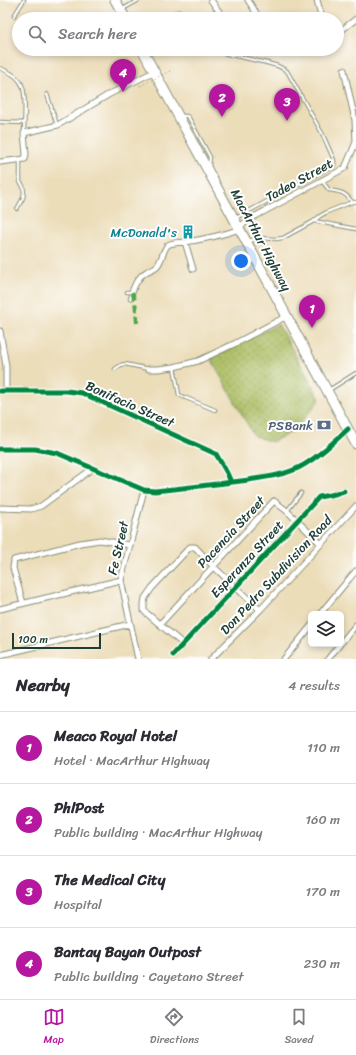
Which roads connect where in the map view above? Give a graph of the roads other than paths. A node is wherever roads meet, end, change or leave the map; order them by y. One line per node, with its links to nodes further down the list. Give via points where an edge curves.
1 (24, 0): 7 (lane)
2 (115, 0): 8 (highway)
3 (139, 0): 9 (lane)
4 (211, 0): 10 (street)
5 (248, 0): 11 (street)
6 (317, 0): 12 (street)
7 (16, 12)
8 (121, 12)
9 (126, 12)
10 (219, 12)
11 (256, 12)
12 (320, 12)
13 (356, 19): 14 (street)
14 (344, 28)
15 (146, 56): 19 (highway, MacArthur Highway)
16 (236, 56): 33 (lane, via 278,66 287,71 322,133 334,162 334,165)
17 (0, 68): 22 (lane, via 13,75 22,85 25,98)
18 (344, 70): 25 (street, Tadeo Street, via 355,120)
19 (155, 71): 23 (street); 33 (highway, MacArthur Highway)
20 (47, 94): 23 (lane)
21 (0, 122): 22 (lane)
22 (24, 123): 24 (lane)
23 (58, 125): 24 (street)
24 (24, 133): 26 (street, via 26,156)
25 (354, 149): 28 (street, Tadeo Street, via 345,168)
26 (20, 161): 27 (street); 31 (lane, via 20,182 24,192)
27 (0, 162)
28 (322, 180): 29 (lane, via 329,190 347,195); 33 (street, Tadeo Street)
29 (352, 202): 30 (lane); 32 (lane, via 327,212)
30 (356, 202)
31 (17, 209)
32 (314, 221): 34 (lane); 36 (lane, via 283,238 258,238)
33 (238, 225): 35 (street, Tadeo Street, via 223,235); 36 (highway, MacArthur Highway)
34 (356, 229)
35 (185, 242): 37 (street); 38 (street, Tadeo Street, via 168,244 158,266 139,278)
36 (247, 242): 40 (highway, MacArthur Highway)
37 (193, 269)
38 (130, 292): 39 (lane)
39 (130, 300)
40 (287, 316): 42 (street, via 198,361); 48 (highway, MacArthur Highway)
41 (0, 331): 47 (street, via 6,366)
42 (174, 367): 44 (street); 49 (lane, via 179,395)
43 (115, 369): 44 (lane, via 125,364)
44 (148, 369)
45 (356, 373): 48 (lane)
46 (0, 390): 47 (street, Bonifacio Street)
47 (6, 390): 54 (street, Bonifacio Street, via 67,390 82,393 216,454)
48 (327, 391): 50 (highway, MacArthur Highway)
49 (215, 410)
50 (348, 429): 51 (highway, MacArthur Highway); 54 (street, via 301,467 265,477)
51 (356, 444)
52 (0, 449): 53 (street, via 35,449 57,453)
53 (92, 469): 55 (street); 59 (street, via 41,506 31,509)
54 (232, 482): 55 (street, via 155,492)
55 (144, 490): 63 (street, Fe Street)
56 (344, 491): 61 (street, Esperanza Street, via 319,497)
57 (300, 493): 60 (lane)
58 (356, 506): 62 (street, Don Pedro Subdivision Road)
59 (0, 508)
60 (287, 511): 61 (street, Pacencia Street); 64 (street, Pacencia Street, via 274,501)
61 (298, 521): 62 (street, Pacencia Street); 67 (street, Esperanza Street)
62 (321, 544): 70 (street, Don Pedro Subdivision Road)
63 (129, 545): 66 (street, Fe Street); 68 (street, via 100,540 14,560 13,568)
64 (213, 566): 67 (street); 73 (street, Pacencia Street); 73 (street, via 195,547 190,547 152,588 145,598 144,611)
65 (356, 572): 71 (street)
66 (120, 580): 68 (street); 72 (street, Fe Street)
67 (236, 588): 70 (street); 77 (street, Esperanza Street)
68 (23, 603): 69 (street)
69 (0, 609)
70 (260, 610): 82 (street, Don Pedro Subdivision Road)
71 (322, 611)
72 (130, 624): 79 (street); 81 (street, Fe Street)
73 (160, 624): 77 (street)
74 (356, 625): 76 (street)
75 (308, 630): 83 (street)
76 (344, 640)
77 (184, 644): 80 (street, Esperanza Street)
78 (338, 647): 84 (street)
79 (0, 655)
80 (173, 655)
81 (138, 659)
82 (211, 659)
83 (284, 659)
84 (328, 659)

